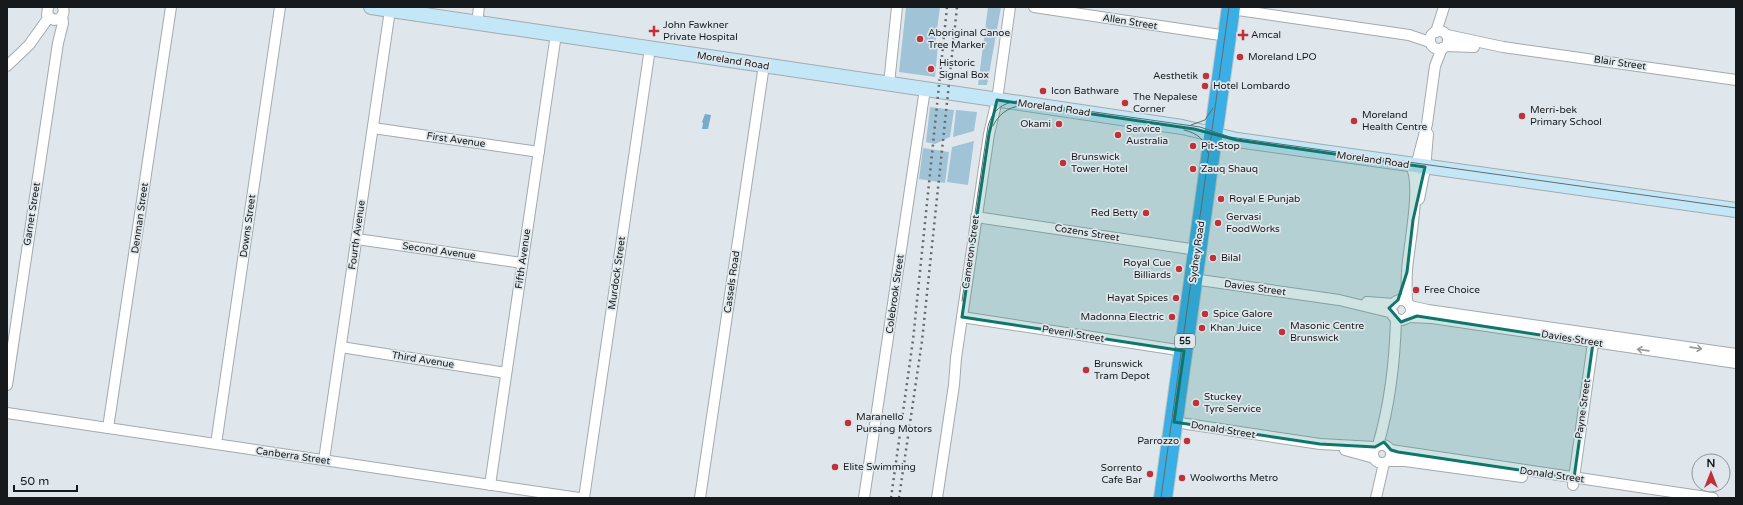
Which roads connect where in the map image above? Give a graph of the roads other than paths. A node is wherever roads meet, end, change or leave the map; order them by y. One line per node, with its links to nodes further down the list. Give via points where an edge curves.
1 (171, 7): 49 (street, Denman Street)
2 (280, 7): 50 (street, Downs Street)
3 (371, 7): 10 (main road, Moreland Road)
4 (479, 7): 13 (street)
5 (897, 7): 24 (street)
6 (1010, 7): 26 (street, Cameron Street)
7 (1034, 7): 16 (street, Allen Street)
8 (1231, 8): 16 (highway, Sydney Road / 55); 17 (street, Blair Street)
9 (1443, 9): 15 (street); 17 (street)
10 (390, 10): 13 (main road, Moreland Road); 27 (street, Fourth Avenue)
11 (63, 11): 12 (street, via 57,20); 18 (street, Garnet Street)
12 (50, 14): 18 (street, Garnet Street, via 56,25); 22 (street, via 29,45)
13 (477, 23): 14 (main road, Moreland Road)
14 (556, 34): 20 (main road, Moreland Road); 29 (street, Fifth Avenue)
15 (1446, 35): 17 (street, Blair Street, via 1441,31); 19 (street, Blair Street)
16 (1227, 36): 28 (highway, Sydney Road / 55)
17 (1437, 41): 19 (street, Blair Street, via 1483,49); 30 (street, via 1427,124)
18 (58, 43): 46 (street, Garnet Street)
19 (1503, 47): 23 (street, Blair Street)
20 (650, 48): 21 (main road, Moreland Road); 57 (street, Murdock Street)
21 (764, 65): 24 (main road, Moreland Road); 58 (street, Cassels Road)
22 (7, 66)
23 (1736, 80)
24 (889, 84): 25 (main road, Moreland Road)
25 (925, 89): 26 (main road, Moreland Road); 59 (street, Colebrook Street)
26 (997, 100): 28 (main road, Moreland Road); 32 (street, Cameron Street)
27 (373, 128): 29 (street, First Avenue); 34 (street, Fourth Avenue)
28 (1214, 134): 30 (main road, Moreland Road, via 1230,139); 35 (highway, Sydney Road / 55)
29 (539, 152): 36 (street, Fifth Avenue)
30 (1417, 166): 31 (main road, Moreland Road); 33 (street, via 1422,189); 33 (street, via 1413,170)
31 (1736, 210)
32 (976, 217): 35 (street, Cozens Street); 39 (street, Cameron Street)
33 (1413, 220): 38 (street)
34 (357, 239): 36 (street, Second Avenue); 41 (street, Fourth Avenue)
35 (1197, 250): 37 (highway, Sydney Road / 55)
36 (522, 264): 45 (street, Fifth Avenue)
37 (1193, 279): 38 (street, Davies Street); 42 (highway, Sydney Road / 55)
38 (1401, 310): 40 (street, Davies Street, via 1432,318); 51 (street)
39 (962, 317): 42 (street, Peveril Street); 60 (street, Cameron Street)
40 (1593, 338): 43 (street, Davies Street, one-way to 43); 44 (street, Davies Street, one-way to 40); 53 (street, Payne Street)
41 (341, 347): 45 (street, Third Avenue); 52 (street, Fourth Avenue)
42 (1184, 351): 48 (highway, Sydney Road / 55)
43 (1736, 354)
44 (1736, 363)
45 (506, 373): 54 (street, Fifth Avenue)
46 (7, 385)
47 (7, 413): 49 (street, Canberra Street)
48 (1174, 422): 51 (street, Donald Street); 61 (highway, Sydney Road / 55)
49 (108, 428): 50 (street, Canberra Street)
50 (216, 444): 52 (street, Canberra Street)
51 (1382, 454): 53 (street, Donald Street, via 1405,460); 55 (street)
52 (324, 460): 54 (street, Canberra Street)
53 (1574, 481): 62 (street, Donald Street); 63 (street, Donald Street)
54 (490, 485): 56 (street, Canberra Street)
55 (1376, 494)
56 (579, 498)
57 (584, 498)
58 (700, 498)
59 (864, 498)
60 (938, 498)
61 (1163, 498)
62 (1665, 498)
63 (1713, 498)

